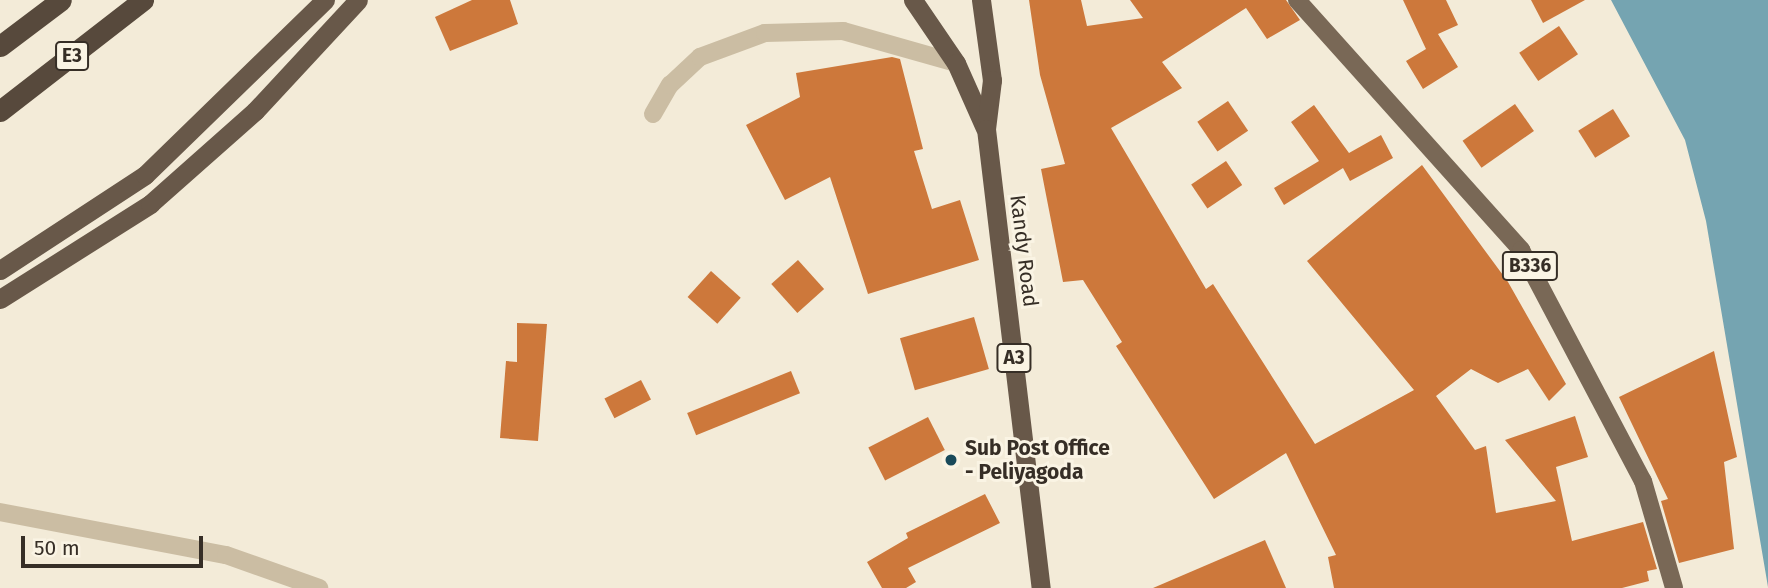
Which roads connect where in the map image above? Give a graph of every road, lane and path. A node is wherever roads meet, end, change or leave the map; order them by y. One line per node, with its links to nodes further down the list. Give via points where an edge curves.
1 (61, 0): 8 (highway, E3)
2 (143, 0): 10 (highway, E3)
3 (325, 0): 13 (highway, via 145,175)
4 (358, 0): 14 (highway, via 255,111 150,204)
5 (913, 0): 9 (highway, Kandy Road / A3)
6 (981, 0): 12 (highway, Kandy Road / A3, via 992,80)
7 (1297, 0): 18 (main road, B336, via 1521,250 1643,481)
8 (0, 46)
9 (956, 63): 11 (street, via 836,30 765,33 699,57 670,85); 12 (highway, Kandy Road / A3)
10 (0, 111)
11 (653, 114)
12 (986, 129): 17 (highway, Kandy Road / A3)
13 (0, 270)
14 (0, 299)
15 (0, 512): 16 (street, via 226,555)
16 (318, 588)
17 (1041, 588)
18 (1674, 588)

